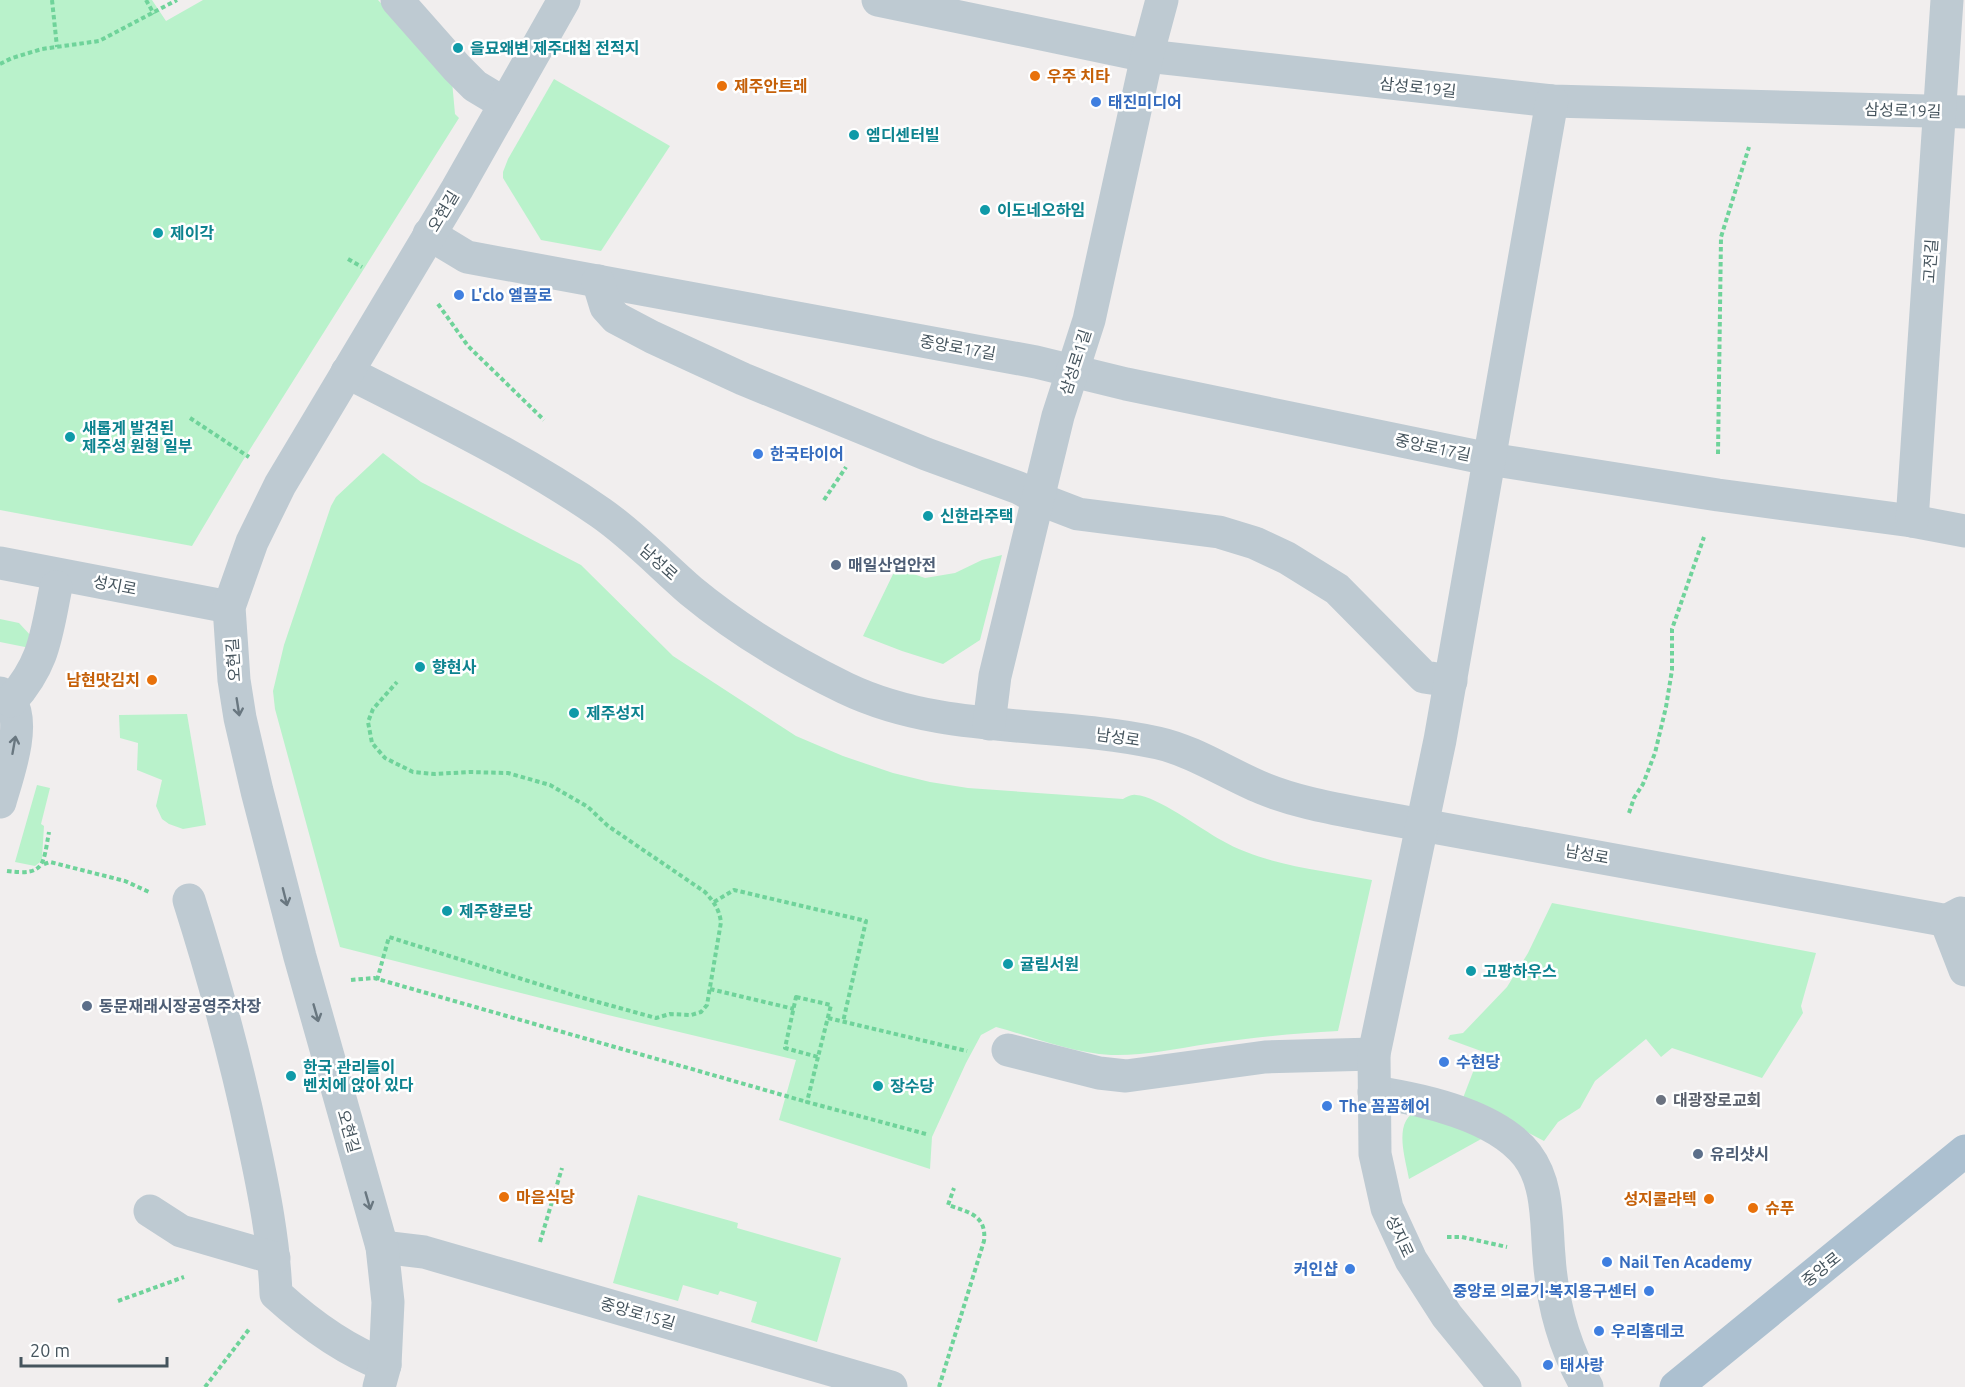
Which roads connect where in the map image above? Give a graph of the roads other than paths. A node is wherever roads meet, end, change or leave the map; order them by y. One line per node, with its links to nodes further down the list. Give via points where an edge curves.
1 (397, 0): 8 (street, via 475,86)
2 (564, 0): 8 (street, 오현길)
3 (878, 0): 6 (street, 삼성로19길)
4 (1162, 0): 6 (street, 삼성로1길)
5 (1947, 0): 9 (street, 고전길)
6 (1147, 56): 7 (street, 삼성로19길); 12 (street, 삼성로1길, via 1089,320)
7 (1552, 101): 9 (street, 삼성로19길); 14 (street, 중앙로17길)
8 (505, 104): 10 (street, 오현길)
9 (1953, 112): 16 (street, 고전길)
10 (429, 234): 11 (street, 중앙로17길, via 467,256); 13 (street, 오현길)
11 (598, 281): 12 (street, 중앙로17길); 15 (street, via 606,307 616,318 652,337 744,379)
12 (1072, 371): 14 (street, 중앙로17길); 15 (street, 삼성로1길)
13 (347, 372): 20 (street, 오현길, via 280,486 252,542); 23 (street, 남성로, via 570,492 628,534 701,598 821,676 900,708)
14 (1489, 459): 16 (street, 중앙로17길); 21 (street, 성지로)
15 (1040, 499): 21 (street, via 1078,514 1219,532 1255,543 1337,589 1424,677); 23 (street, 삼성로1길, via 995,676)
16 (1912, 521): 17 (street, 중앙로17길)
17 (1965, 531)
18 (0, 563): 20 (street, 성지로)
19 (56, 587): 22 (street, via 39,661 31,676)
20 (229, 607): 34 (street, 오현길, one-way to 34, via 234,680 252,770)
21 (1451, 681): 25 (street, 성지로)
22 (5, 697): 24 (street, one-way to 22, via 15,739 16,716)
23 (989, 724): 25 (street, 남성로, via 1159,743 1299,801)
24 (0, 802)
25 (1423, 825): 27 (street, 남성로); 30 (street, 성지로)
26 (189, 900): 35 (street, via 243,1093)
27 (1959, 919): 28 (street)
28 (1965, 970)
29 (1008, 1050): 30 (street, via 1126,1076 1264,1057)
30 (1374, 1054): 31 (street, 성지로)
31 (1374, 1092): 38 (street, 성지로, via 1375,1154 1387,1208 1411,1260 1447,1316); 39 (street, via 1433,1104 1480,1121 1511,1139 1528,1156 1545,1202 1554,1297 1564,1340)
32 (1965, 1151): 40 (main road, 중앙로)
33 (150, 1211): 35 (street, via 181,1231)
34 (382, 1247): 36 (street, 오현길, via 388,1302); 37 (street, 중앙로15길, via 424,1252)
35 (274, 1258): 36 (street, via 276,1294 302,1318 359,1355)
36 (382, 1376)
37 (891, 1387)
38 (1505, 1387)
39 (1587, 1387)
40 (1676, 1387)

